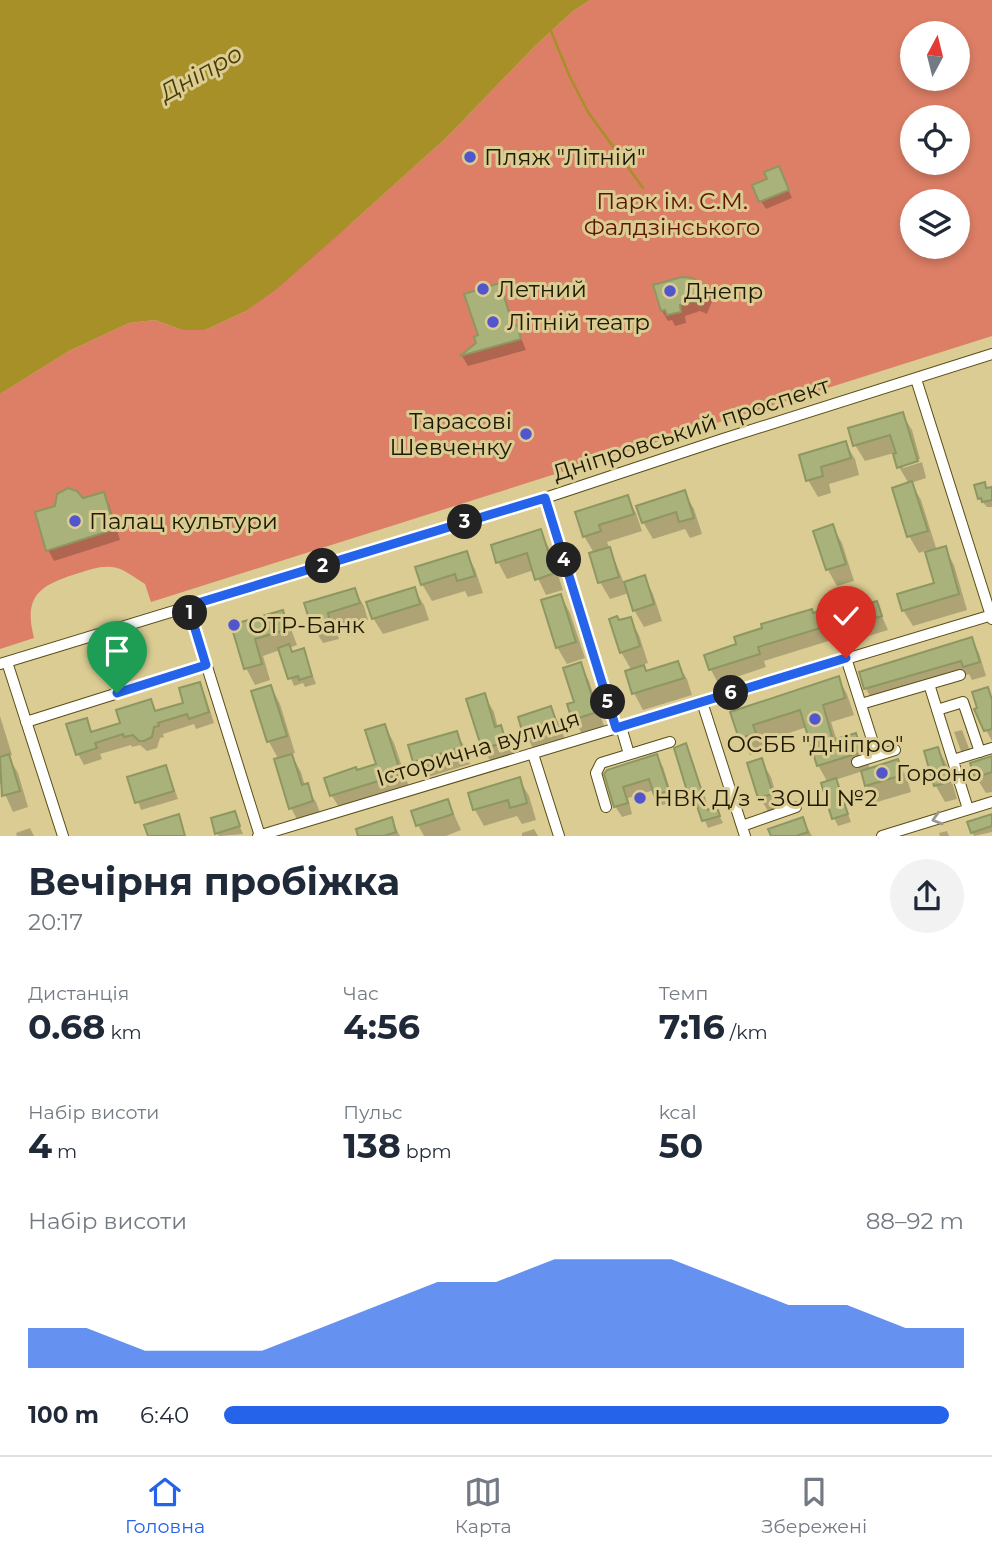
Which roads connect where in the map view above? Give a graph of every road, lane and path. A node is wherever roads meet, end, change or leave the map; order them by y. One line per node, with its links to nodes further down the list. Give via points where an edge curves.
1 (992, 354): 2 (street, Дніпровський проспект)
2 (916, 379): 3 (street, Дніпровський проспект); 5 (street)
3 (545, 498): 4 (street, Дніпровський проспект); 15 (street)
4 (188, 606): 7 (street, Дніпровський проспект); 8 (street)
5 (992, 617): 6 (street, Історична вулиця)
6 (846, 658): 11 (street, Історична вулиця); 12 (street)
7 (4, 663): 14 (street)
8 (206, 665): 14 (street); 31 (street)
9 (960, 675): 10 (street)
10 (929, 684): 12 (street); 13 (street)
11 (702, 702): 15 (street, Історична вулиця); 29 (street)
12 (861, 704): 22 (street)
13 (937, 710): 19 (street, via 963,702); 23 (street)
14 (26, 722): 30 (street)
15 (618, 727): 20 (street, Історична вулиця); 21 (street)
16 (670, 742): 21 (street)
17 (992, 748): 19 (street)
18 (895, 750): 22 (street)
19 (980, 752): 23 (street)
20 (533, 754): 31 (street, Історична вулиця); 32 (street)
21 (629, 754): 26 (street, via 598,765)
22 (877, 755): 24 (street)
23 (953, 760): 28 (street)
24 (858, 762)
25 (992, 802): 28 (street)
26 (606, 807)
27 (796, 807): 29 (street)
28 (968, 809): 33 (street, one-way to 33)
29 (743, 831)
30 (63, 835)
31 (259, 835)
32 (559, 835)
33 (882, 835)

